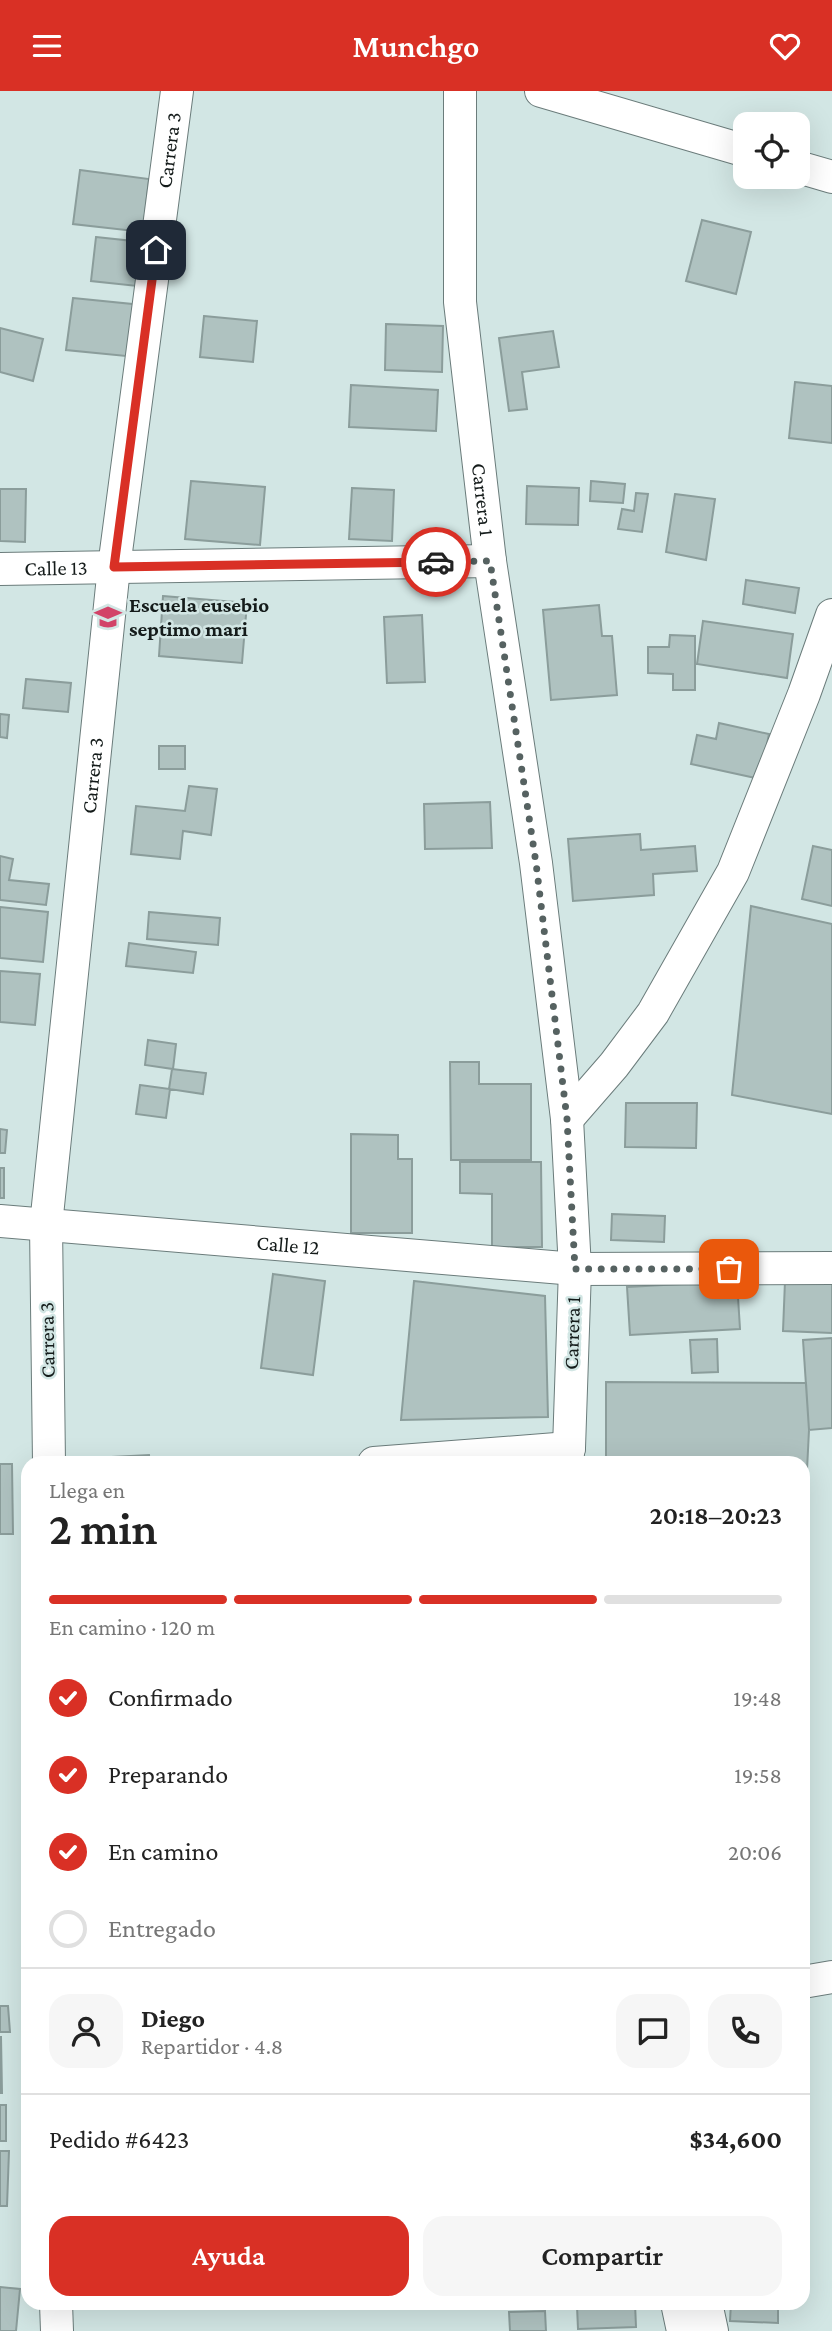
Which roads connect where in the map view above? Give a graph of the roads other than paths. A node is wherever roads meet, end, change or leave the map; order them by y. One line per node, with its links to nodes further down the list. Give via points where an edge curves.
1 (177, 91): 8 (street, Carrera 3)
2 (460, 91): 7 (street, Carrera 1, via 460,302)
3 (541, 91): 4 (street)
4 (733, 147)
5 (810, 171): 6 (street)
6 (832, 177)
7 (490, 561): 8 (street, Calle 13); 11 (street, Carrera 1, via 536,863)
8 (114, 567): 9 (street, Calle 13); 13 (street, Carrera 3)
9 (0, 569)
10 (832, 615): 11 (street, via 733,872 653,1013)
11 (567, 1119): 15 (street, Carrera 1)
12 (0, 1221): 13 (street, Calle 12)
13 (46, 1225): 15 (street, Calle 12); 16 (street, Carrera 3)
14 (832, 1268): 15 (street, Calle 12)
15 (575, 1269): 17 (street, Carrera 1)
16 (49, 1456)
17 (570, 1456)
18 (832, 1977): 19 (street)
19 (810, 1981)
20 (56, 2310): 23 (street)
21 (678, 2310): 24 (street)
22 (708, 2310): 25 (street)
23 (57, 2331)
24 (683, 2331)
25 (712, 2331)

